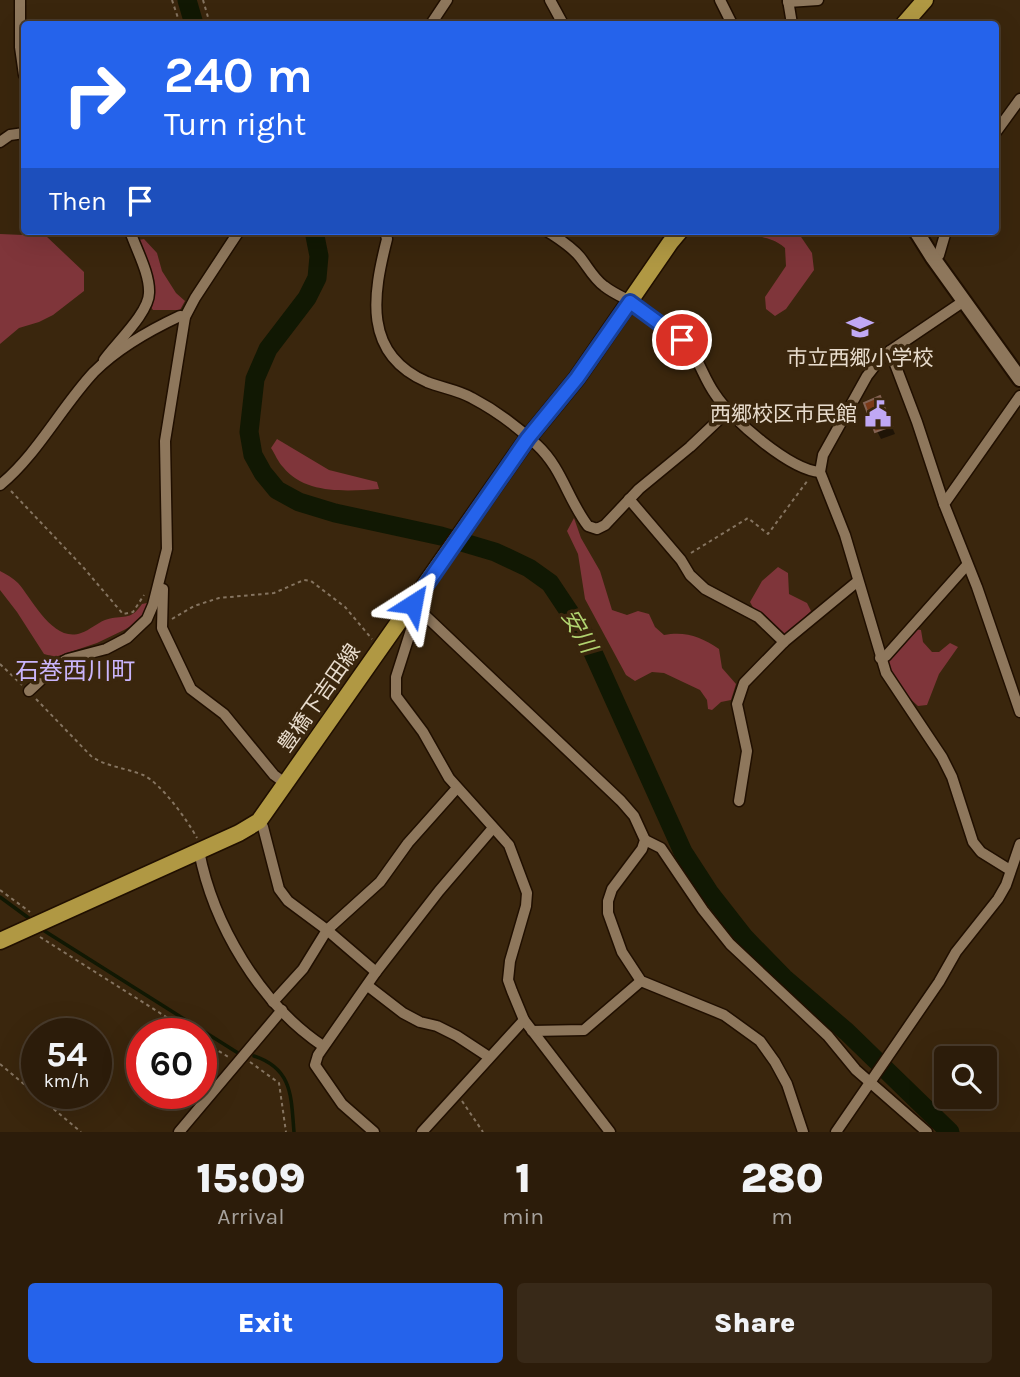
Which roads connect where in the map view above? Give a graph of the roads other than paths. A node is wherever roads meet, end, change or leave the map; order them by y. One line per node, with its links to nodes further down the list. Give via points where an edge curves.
1 (20, 0): 13 (street)
2 (447, 0): 8 (street)
3 (550, 0): 9 (street)
4 (720, 0): 10 (street)
5 (818, 0): 7 (street)
6 (925, 0): 12 (main road)
7 (788, 1): 11 (street)
8 (433, 21)
9 (561, 21)
10 (730, 21)
11 (791, 21)
12 (907, 21)
13 (21, 54)
14 (1020, 99): 15 (street)
15 (999, 128)
16 (21, 133): 17 (street)
17 (0, 142)
18 (131, 235): 30 (street, via 149,293 147,304)
19 (236, 235): 28 (street)
20 (386, 235): 34 (street, via 375,304 391,355 426,381 473,398)
21 (553, 235): 27 (street, via 578,254 601,284)
22 (677, 235): 27 (main road, 豊橋下吉田線)
23 (919, 235): 25 (street)
24 (945, 235): 25 (street, via 939,255)
25 (933, 258): 26 (street)
26 (964, 301): 29 (street); 31 (street)
27 (630, 302): 33 (street, via 682,340 698,358 704,377); 34 (main road, 豊橋下吉田線)
28 (185, 317): 30 (street, via 140,337); 40 (street, via 164,441 168,535)
29 (890, 351): 35 (street, via 867,376); 38 (street)
30 (100, 367): 36 (street)
31 (1020, 379)
32 (1020, 396): 38 (street)
33 (728, 411): 35 (street, via 773,450); 37 (street)
34 (528, 438): 37 (street, via 556,467 588,526 597,529 605,525); 42 (main road, 豊橋下吉田線)
35 (817, 472): 41 (street, via 845,535)
36 (2, 484)
37 (629, 499): 43 (street, via 705,589 758,617)
38 (944, 504): 39 (street)
39 (967, 565): 44 (street); 46 (street)
40 (160, 581): 45 (street, via 147,619 127,639 68,659); 47 (street, via 161,623 191,689 224,714)
41 (858, 581): 43 (street); 44 (street)
42 (415, 606): 47 (main road, 豊橋下吉田線, via 380,647); 48 (street, via 396,677 396,696); 52 (street, via 621,801)
43 (784, 642): 49 (street, via 744,683 739,695 739,722 747,751)
44 (880, 658): 55 (street, via 895,689 943,757 973,842)
45 (29, 691)
46 (1020, 712)
47 (285, 783): 50 (main road, 豊橋下吉田線)
48 (457, 789): 51 (street); 56 (street, via 380,882)
49 (739, 801)
50 (259, 821): 54 (main road, 豊橋下吉田線); 56 (street, via 279,889)
51 (493, 828): 58 (street); 63 (street, via 509,845 527,893 508,980)
52 (645, 840): 59 (street, via 612,889 608,913 622,952); 67 (street, via 661,848 730,944)
53 (1020, 844): 55 (street)
54 (198, 850): 57 (main road, 豊橋下吉田線); 61 (street, via 209,893 253,979)
55 (1010, 870): 67 (street, via 999,899 956,952)
56 (327, 930): 58 (street); 61 (street, via 303,968)
57 (0, 941)
58 (376, 972): 60 (street)
59 (640, 981): 64 (street, via 584,1030); 72 (street, via 724,1015 760,1041 787,1084)
60 (368, 986): 65 (street); 66 (street, via 403,1013 438,1026)
61 (273, 1002): 62 (street)
62 (282, 1010): 65 (street); 68 (street)
63 (524, 1020): 64 (street); 66 (street)
64 (532, 1031): 71 (street)
65 (323, 1046): 69 (street, via 315,1065 342,1104)
66 (489, 1057): 70 (street)
67 (872, 1079): 73 (street); 74 (street)
68 (180, 1132)
69 (374, 1132)
70 (422, 1132)
71 (610, 1132)
72 (803, 1132)
73 (836, 1132)
74 (927, 1132)

